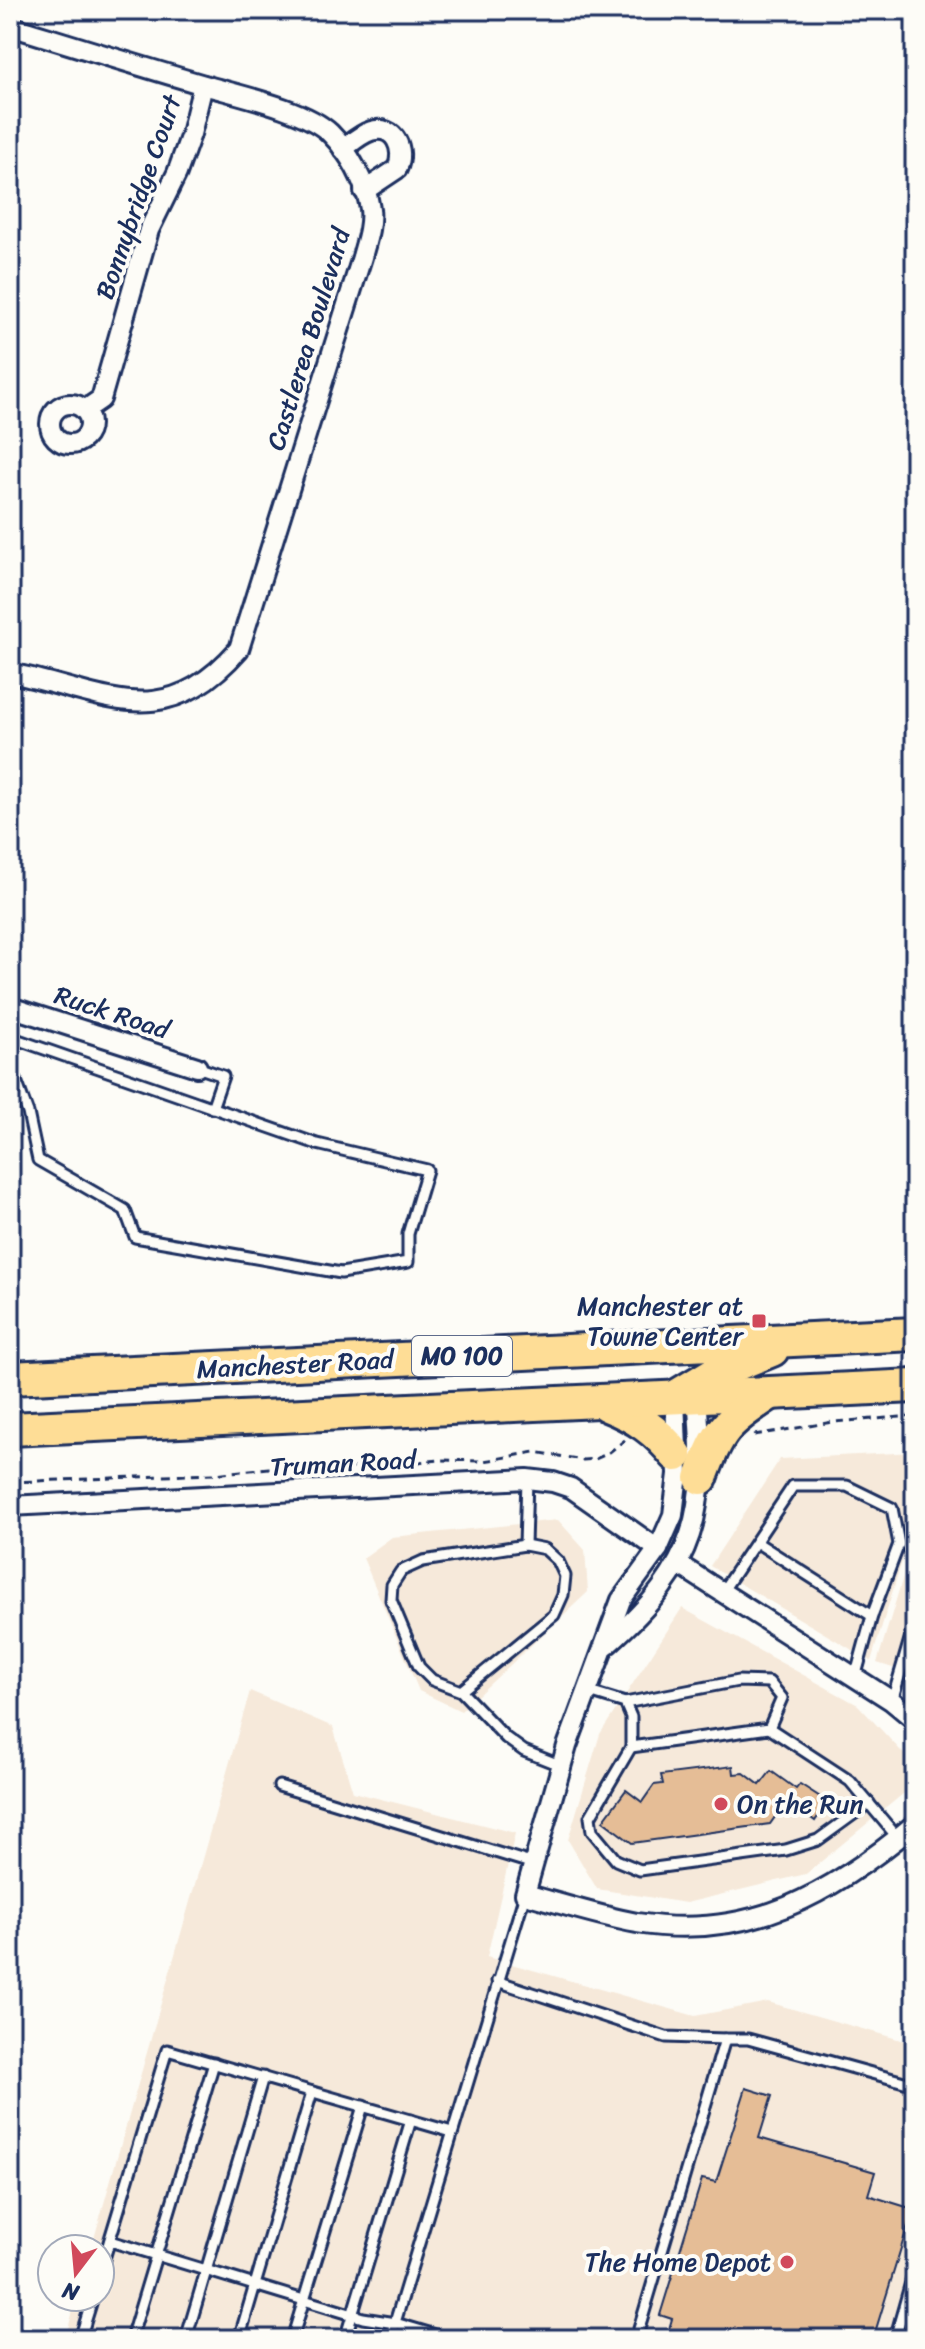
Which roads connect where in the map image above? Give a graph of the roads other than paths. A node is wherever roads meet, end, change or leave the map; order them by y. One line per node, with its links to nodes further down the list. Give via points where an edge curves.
1 (10, 26): 2 (street, Castlerea Boulevard)
2 (203, 85): 3 (street, Castlerea Boulevard, via 318,124); 5 (street, Bonnybridge Court, via 177,173 149,230 101,399)
3 (343, 149): 4 (street, Castlerea Boulevard); 4 (street, via 378,130 399,143 397,169)
4 (364, 191): 6 (street, Castlerea Boulevard, via 370,222 362,257 239,649 220,671 166,701 104,697)
5 (85, 410)
6 (10, 673)
7 (10, 1007): 10 (street, Ruck Road)
8 (10, 1037): 11 (lane)
9 (10, 1064): 11 (lane, via 38,1160 125,1210 135,1237 341,1273 408,1262 408,1234 427,1170 317,1144)
10 (197, 1067): 11 (lane, via 223,1076)
11 (212, 1108)
12 (915, 1334): 13 (highway, Manchester Road / MO 100)
13 (799, 1340): 14 (highway, Manchester Road / MO 100); 17 (highway, via 744,1360)
14 (646, 1348): 15 (highway, Manchester Road / MO 100); 17 (highway, via 681,1369)
15 (10, 1378)
16 (915, 1386): 18 (highway, Manchester Road / MO 100)
17 (688, 1393): 18 (highway, Manchester Road / MO 100); 19 (highway, Manchester Road / MO 100); 21 (street); 22 (street)
18 (771, 1393): 22 (highway, via 721,1430)
19 (596, 1402): 20 (highway, Manchester Road / MO 100); 21 (highway, via 646,1423)
20 (10, 1429)
21 (676, 1455): 27 (street, via 677,1495)
22 (701, 1478): 28 (street, via 696,1520)
23 (527, 1479): 24 (street, Truman Road); 26 (lane); 27 (street, Truman Road, via 571,1488)
24 (10, 1506)
25 (756, 1542): 29 (lane); 30 (lane); 30 (lane, via 793,1486 847,1486 892,1508 899,1544)
26 (525, 1545): 34 (lane, via 545,1549 558,1561 565,1576 563,1595 554,1615); 34 (lane, via 423,1561 401,1571 392,1585 391,1600 419,1667 432,1680)
27 (658, 1549): 32 (street, via 621,1600)
28 (678, 1564): 29 (street); 32 (street, via 642,1614)
29 (721, 1593): 33 (street)
30 (872, 1616): 33 (lane)
31 (915, 1622): 36 (lane)
32 (606, 1646): 35 (street)
33 (855, 1678): 36 (street)
34 (461, 1691): 41 (lane, via 506,1738)
35 (586, 1691): 37 (lane); 41 (street)
36 (892, 1701): 38 (street)
37 (625, 1703): 39 (lane, via 738,1681 769,1682 782,1698); 40 (lane, via 631,1717)
38 (915, 1720)
39 (769, 1728): 40 (lane); 43 (lane, via 850,1781)
40 (631, 1747): 43 (lane, via 590,1817 592,1831 616,1860 640,1870 786,1850 818,1840)
41 (562, 1766): 46 (street)
42 (279, 1786): 46 (lane)
43 (869, 1803): 45 (lane)
44 (915, 1824): 45 (street)
45 (898, 1838): 47 (street, via 808,1899 709,1926 611,1918)
46 (534, 1864): 47 (street)
47 (525, 1894): 48 (lane)
48 (497, 1981): 49 (lane, via 666,2037); 56 (lane)
49 (725, 2039): 52 (lane, via 748,2039); 75 (lane)
50 (214, 2063): 51 (lane); 57 (lane, via 167,2050); 59 (lane)
51 (263, 2077): 53 (lane); 61 (lane)
52 (915, 2085)
53 (312, 2092): 54 (lane); 62 (lane)
54 (363, 2106): 55 (lane); 63 (lane)
55 (411, 2120): 56 (lane); 65 (lane)
56 (452, 2132): 66 (lane)
57 (112, 2233)
58 (116, 2243): 59 (lane)
59 (158, 2256): 61 (lane); 68 (lane)
60 (915, 2268): 76 (lane)
61 (207, 2270): 62 (lane); 69 (lane)
62 (256, 2285): 63 (lane); 70 (lane)
63 (304, 2300): 65 (lane); 71 (lane)
64 (88, 2313): 67 (lane)
65 (352, 2314): 66 (lane); 72 (lane)
66 (395, 2323): 73 (lane); 74 (lane)
67 (80, 2339)
68 (131, 2339)
69 (186, 2339)
70 (239, 2339)
71 (292, 2339)
72 (345, 2339)
73 (390, 2339)
74 (449, 2339)
75 (636, 2339)
76 (895, 2339)

